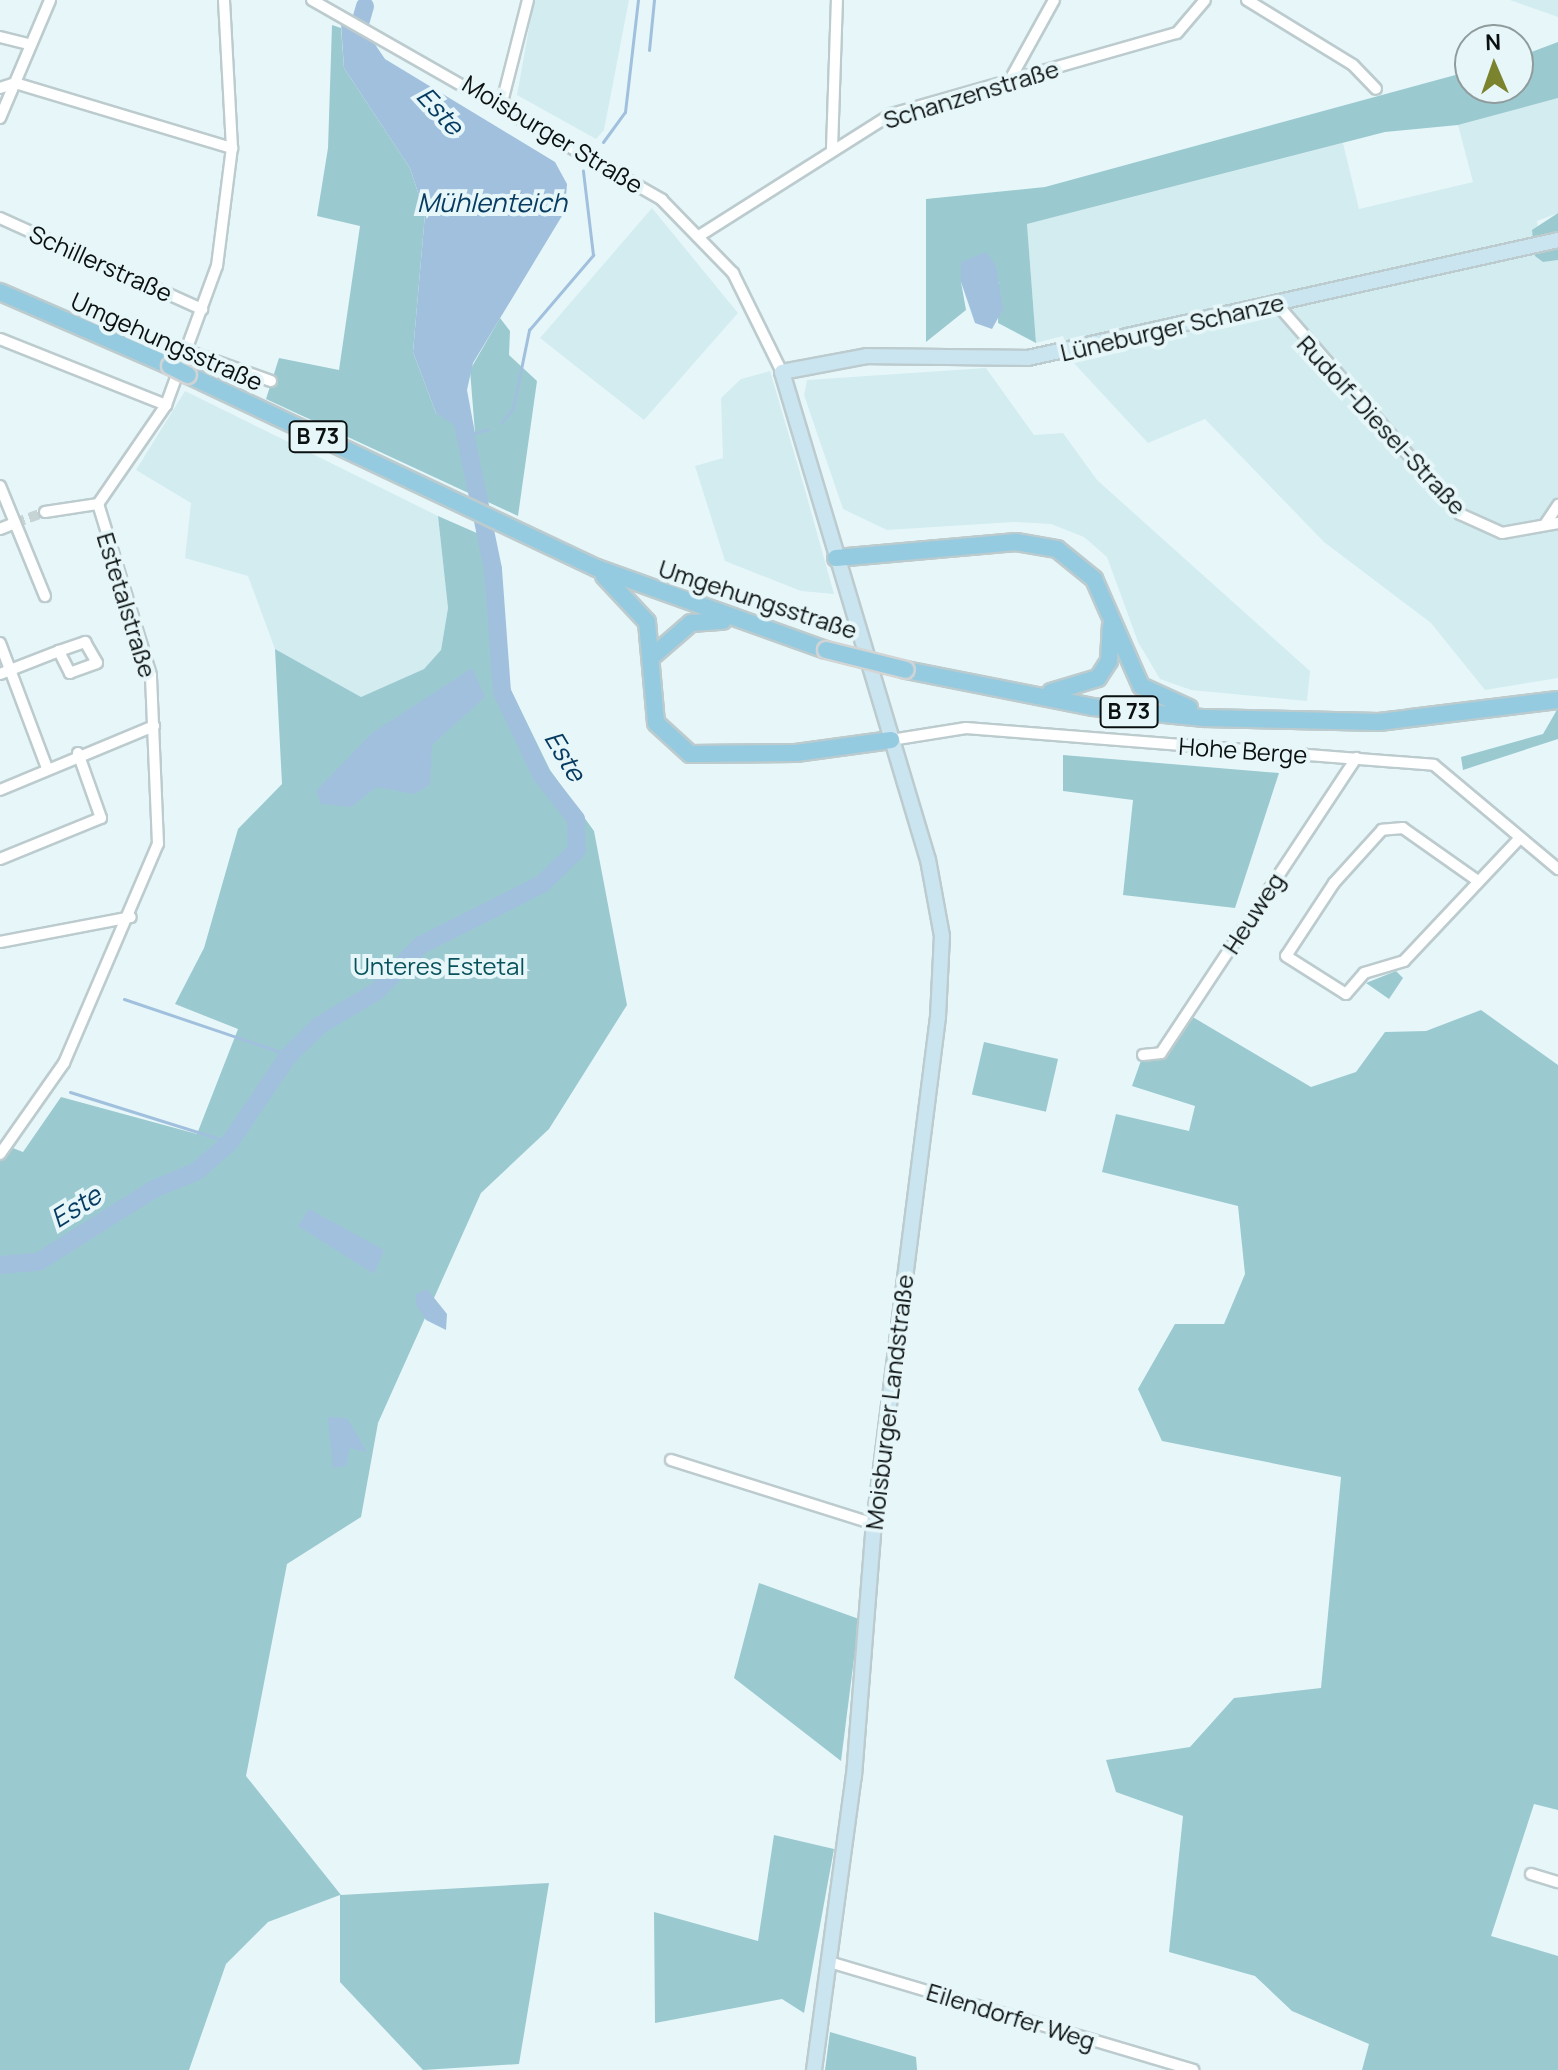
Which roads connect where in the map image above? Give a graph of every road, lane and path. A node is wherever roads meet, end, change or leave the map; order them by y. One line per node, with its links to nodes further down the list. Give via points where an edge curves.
1 (50, 0): 10 (street)
2 (224, 0): 17 (street, Estetalstraße)
3 (312, 0): 15 (street, Moisburger Straße)
4 (528, 0): 15 (street)
5 (837, 0): 18 (street)
6 (1054, 0): 11 (street)
7 (1205, 0): 11 (street, Schanzenstraße, via 1177,33)
8 (1247, 0): 14 (street, via 1353,65)
9 (0, 37): 10 (street)
10 (29, 44): 12 (street)
11 (1011, 78): 18 (street, Schanzenstraße, via 892,114)
12 (15, 83): 13 (street); 16 (street); 17 (street)
13 (0, 88)
14 (1376, 89)
15 (502, 102): 20 (street, Moisburger Straße, via 658,198)
16 (0, 118)
17 (232, 148): 24 (street, Estetalstraße, via 217,266)
18 (832, 149): 20 (street, Schanzenstraße)
19 (0, 218): 24 (street, Schillerstraße)
20 (702, 234): 27 (street, via 733,273)
21 (1558, 240): 23 (main road, Lüneburger Schanze)
22 (0, 292): 38 (main road, Umgehungsstraße / B 73, bridge, via 170,366)
23 (1276, 303): 27 (main road, Lüneburger Schanze, via 1028,358 867,356); 35 (street, Rudolf-Diesel-Straße, via 1460,514 1502,533)
24 (202, 309): 26 (street, Estetalstraße)
25 (0, 339): 29 (street)
26 (190, 352): 28 (street); 29 (street, Estetalstraße)
27 (782, 372): 37 (main road)
28 (271, 381)
29 (166, 405): 31 (street, Estetalstraße)
30 (0, 486): 34 (street)
31 (98, 504): 33 (street); 49 (street, Estetalstraße, via 151,675)
32 (1558, 505): 35 (street, Rudolf-Diesel-Straße)
33 (45, 512)
34 (15, 523): 36 (street); 39 (street)
35 (1552, 523)
36 (0, 529)
37 (836, 558): 41 (main road, via 947,545 1042,545 1082,565); 50 (main road)
38 (597, 568): 40 (main road, Umgehungsstraße / B 73); 44 (main road, via 636,605)
39 (45, 596)
40 (734, 621): 44 (main road, via 691,623); 46 (main road, Umgehungsstraße / B 73, bridge)
41 (1111, 626): 46 (main road, via 1109,661 1084,687 1052,692); 48 (main road, via 1134,675 1158,698)
42 (0, 643): 45 (street)
43 (59, 651): 45 (street)
44 (654, 655): 50 (main road, via 656,723 690,754 753,756)
45 (5, 672): 53 (street)
46 (962, 683): 48 (main road, Umgehungsstraße / B 73, via 1135,712)
47 (1558, 700): 48 (main road, Umgehungsstraße / B 73, via 1379,722)
48 (1299, 722)
49 (154, 726): 51 (street); 59 (street, Estetalstraße, via 158,844)
50 (891, 740): 52 (street, Hohe Berge, via 966,728); 64 (main road, Moisburger Landstraße, via 938,903 942,964)
51 (78, 753): 53 (street); 56 (street, via 101,818)
52 (1356, 758): 55 (street, Hohe Berge, via 1434,765); 61 (street, Heuweg, via 1161,1053)
53 (47, 768): 54 (street)
54 (0, 790)
55 (1520, 838): 57 (street, Hohe Berge); 58 (street)
56 (0, 859)
57 (1558, 869)
58 (1478, 881): 58 (street, via 1404,961 1364,973 1346,994 1286,956 1334,883 1382,830 1403,828)
59 (131, 917): 60 (street); 62 (street, Estetalstraße, via 64,1063)
60 (0, 942)
61 (1143, 1055)
62 (0, 1154)
63 (671, 1460): 64 (street)
64 (874, 1524): 67 (main road, Moisburger Landstraße, via 854,1776)
65 (1531, 1874): 66 (street)
66 (1558, 1882)
67 (829, 1962): 68 (main road, Moisburger Landstraße); 69 (street, Eilendorfer Weg)
68 (814, 2070)
69 (1193, 2070)

